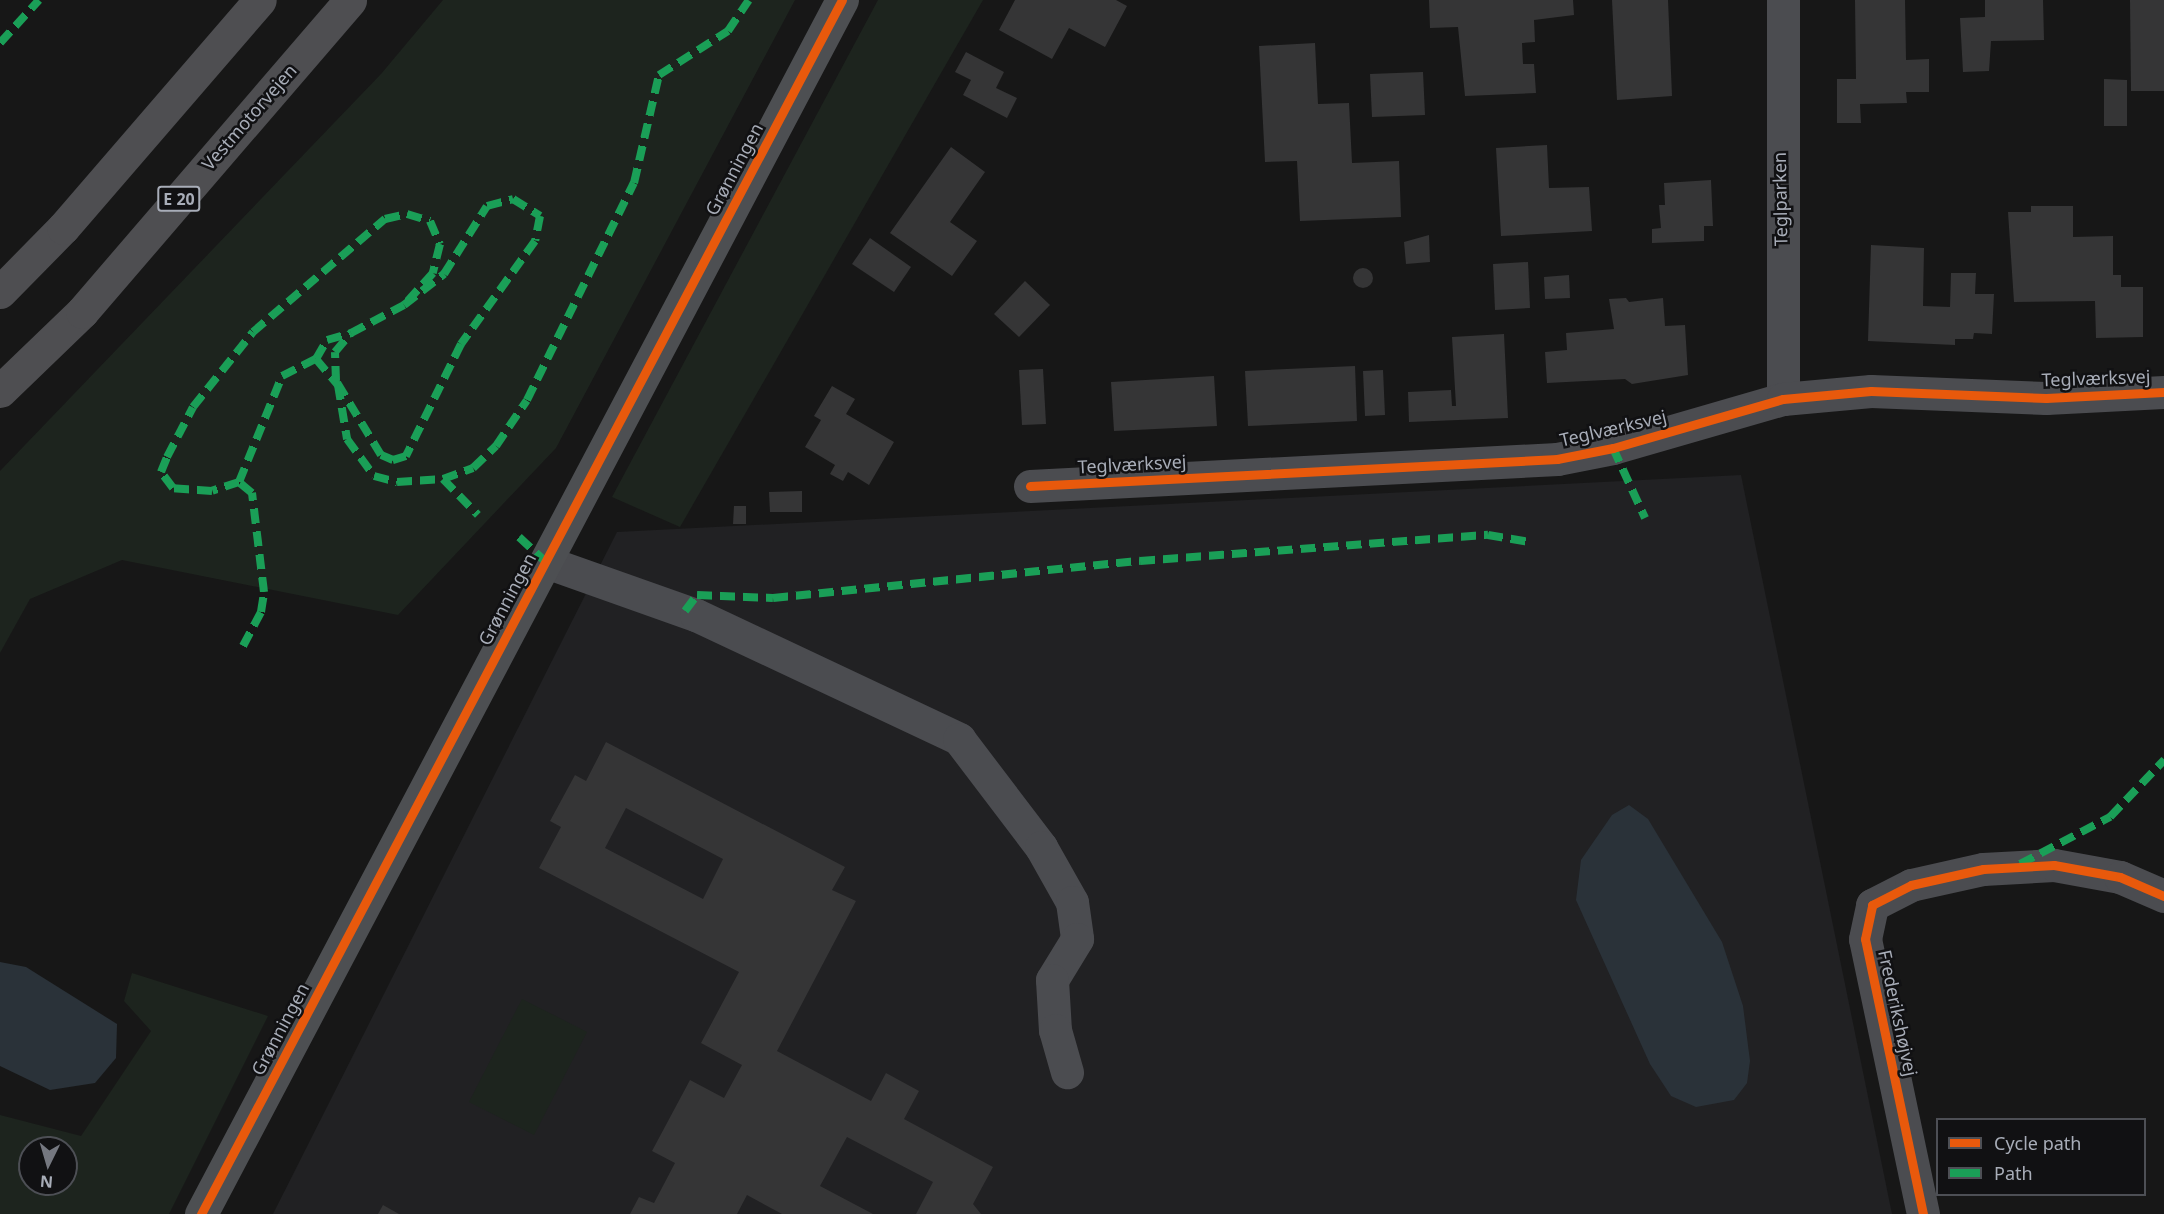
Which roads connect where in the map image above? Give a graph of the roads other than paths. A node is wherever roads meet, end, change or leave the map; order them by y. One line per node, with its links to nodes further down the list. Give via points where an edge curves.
1 (260, 0): 5 (highway, via 63,228)
2 (350, 0): 6 (highway, Vestmotorvejen / E 20, via 82,312)
3 (842, 0): 10 (main road, Grønningen)
4 (1783, 0): 8 (street, Teglparken)
5 (0, 292)
6 (0, 391)
7 (2164, 392): 8 (street, Teglværksvej, via 2046,398 1871,392)
8 (1782, 399): 9 (street, Teglværksvej, via 1557,459)
9 (1030, 486)
10 (546, 562): 12 (street, via 696,615 959,739 1041,847 1072,902 1077,939 1052,980 1055,1030); 13 (main road, Grønningen)
11 (2164, 896): 14 (street, Frederikshøjvej, via 2120,877 2054,865 1983,869 1911,885 1872,905 1865,939)
12 (1067, 1072)
13 (201, 1214)
14 (1923, 1214)

